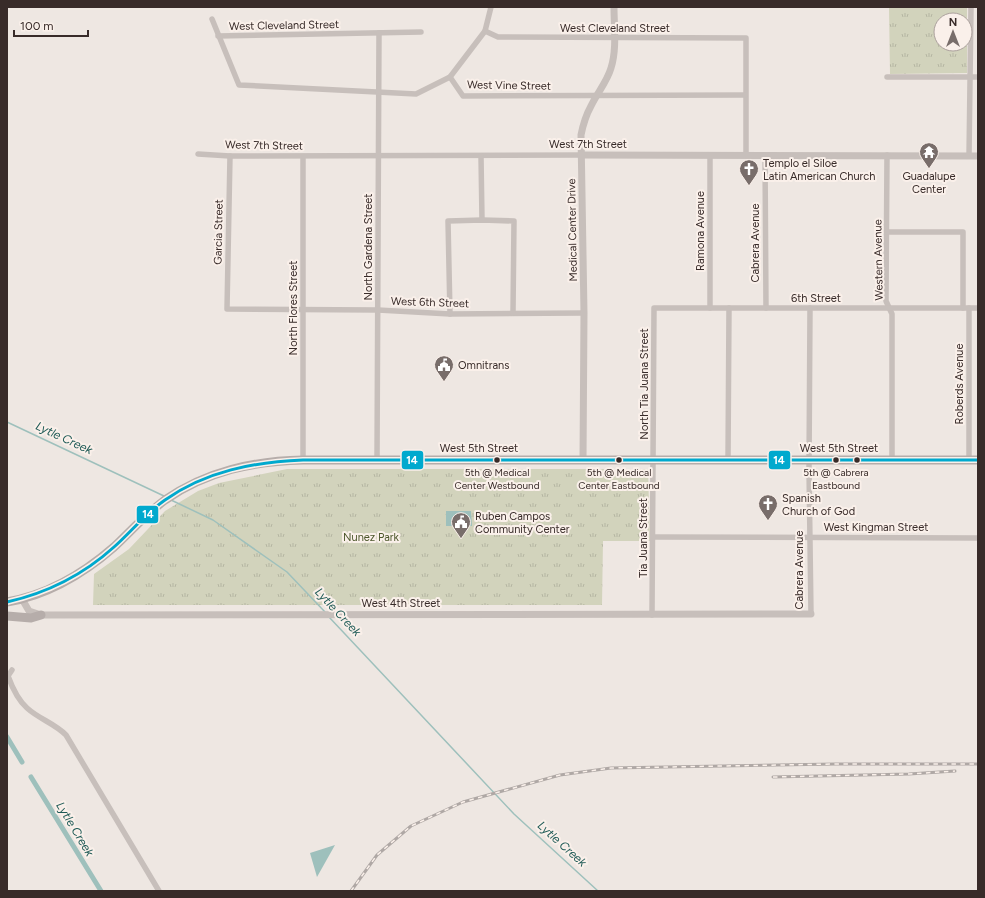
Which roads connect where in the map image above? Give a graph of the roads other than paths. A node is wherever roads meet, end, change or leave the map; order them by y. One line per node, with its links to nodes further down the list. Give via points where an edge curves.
1 (491, 7): 5 (street)
2 (614, 7): 9 (street, Medical Center Drive)
3 (971, 7): 12 (street)
4 (212, 19): 8 (street)
5 (485, 31): 9 (street, West Cleveland Street, via 498,37); 10 (street)
6 (421, 32): 7 (street, West Cleveland Street)
7 (379, 33): 8 (street, West Cleveland Street); 14 (street, North Gardena Street)
8 (218, 36): 14 (street, via 239,85)
9 (614, 38): 15 (street, West Cleveland Street, via 746,38); 16 (street, Medical Center Drive, via 611,69)
10 (450, 77): 14 (street, via 416,94); 16 (street, West Vine Street, via 464,96)
11 (887, 77): 12 (street)
12 (969, 77): 13 (street); 26 (street)
13 (978, 77)
14 (378, 92): 24 (street, North Gardena Street)
15 (745, 95): 16 (street, West Vine Street); 20 (street)
16 (597, 96): 18 (street, Medical Center Drive, via 584,122 581,135)
17 (198, 154): 23 (street, West 7th Street)
18 (582, 155): 19 (street, West 7th Street); 25 (street, West 7th Street); 45 (street, Medical Center Drive)
19 (710, 155): 20 (street, West 7th Street); 32 (street, Ramona Avenue)
20 (746, 155): 21 (street, West 7th Street)
21 (765, 155): 22 (street, West 7th Street); 34 (street, Cabrera Avenue)
22 (887, 155): 26 (street, West 7th Street); 30 (street, Western Avenue)
23 (230, 156): 28 (street, West 7th Street); 40 (street, Garcia Street)
24 (378, 156): 25 (street, West 7th Street); 28 (street, West 7th Street); 42 (street, North Gardena Street)
25 (481, 156): 29 (street)
26 (970, 156): 27 (street, West 7th Street)
27 (978, 156)
28 (303, 157): 41 (street, North Flores Street)
29 (482, 220): 43 (street, via 514,221); 44 (street, via 448,221)
30 (887, 232): 36 (street, Western Avenue, via 886,301); 37 (street, via 963,232)
31 (654, 308): 32 (street, 6th Street); 49 (street, North Tia Juana Street)
32 (710, 308): 33 (street, 6th Street)
33 (729, 308): 34 (street, 6th Street); 50 (street)
34 (766, 308): 35 (street, 6th Street)
35 (810, 308): 36 (street, 6th Street); 51 (street, Cabrera Avenue)
36 (889, 308): 37 (street, 6th Street); 52 (street, Western Avenue, via 892,314)
37 (962, 308): 38 (street, 6th Street)
38 (969, 308): 39 (street, 6th Street); 53 (street, Roberds Avenue)
39 (978, 308)
40 (227, 309): 41 (street, West 6th Street)
41 (304, 309): 42 (street, West 6th Street); 46 (street, North Flores Street)
42 (378, 310): 44 (street, West 6th Street); 47 (street, North Gardena Street)
43 (513, 313): 44 (street, West 6th Street); 45 (street, West 6th Street)
44 (450, 314)
45 (584, 314): 48 (street, Medical Center Drive)
46 (303, 460): 47 (main road, West 5th Street); 57 (main road, West 5th Street, via 276,460 239,466 186,488 147,514 114,546 78,575)
47 (377, 460): 48 (main road, West 5th Street)
48 (583, 460): 49 (main road, West 5th Street)
49 (653, 460): 50 (main road, West 5th Street); 54 (street, Tia Juana Street)
50 (728, 460): 51 (main road, West 5th Street)
51 (810, 460): 52 (main road, West 5th Street); 55 (street, Cabrera Avenue)
52 (892, 460): 53 (main road, West 5th Street)
53 (974, 460)
54 (653, 537): 55 (street, West Kingman Street); 61 (street, Tia Juana Street)
55 (810, 537): 56 (street, West Kingman Street); 59 (street, Cabrera Avenue)
56 (978, 538)
57 (22, 599): 58 (main road, West 5th Street); 60 (street, via 29,611)
58 (7, 602)
59 (811, 614): 62 (street, Cabrera Avenue)
60 (41, 615): 61 (street, West 4th Street); 63 (main road, via 31,618)
61 (652, 615): 62 (street, West 4th Street)
62 (737, 615)
63 (7, 616)
64 (12, 670): 65 (street, via 8,676 26,708 66,735)
65 (160, 891)

